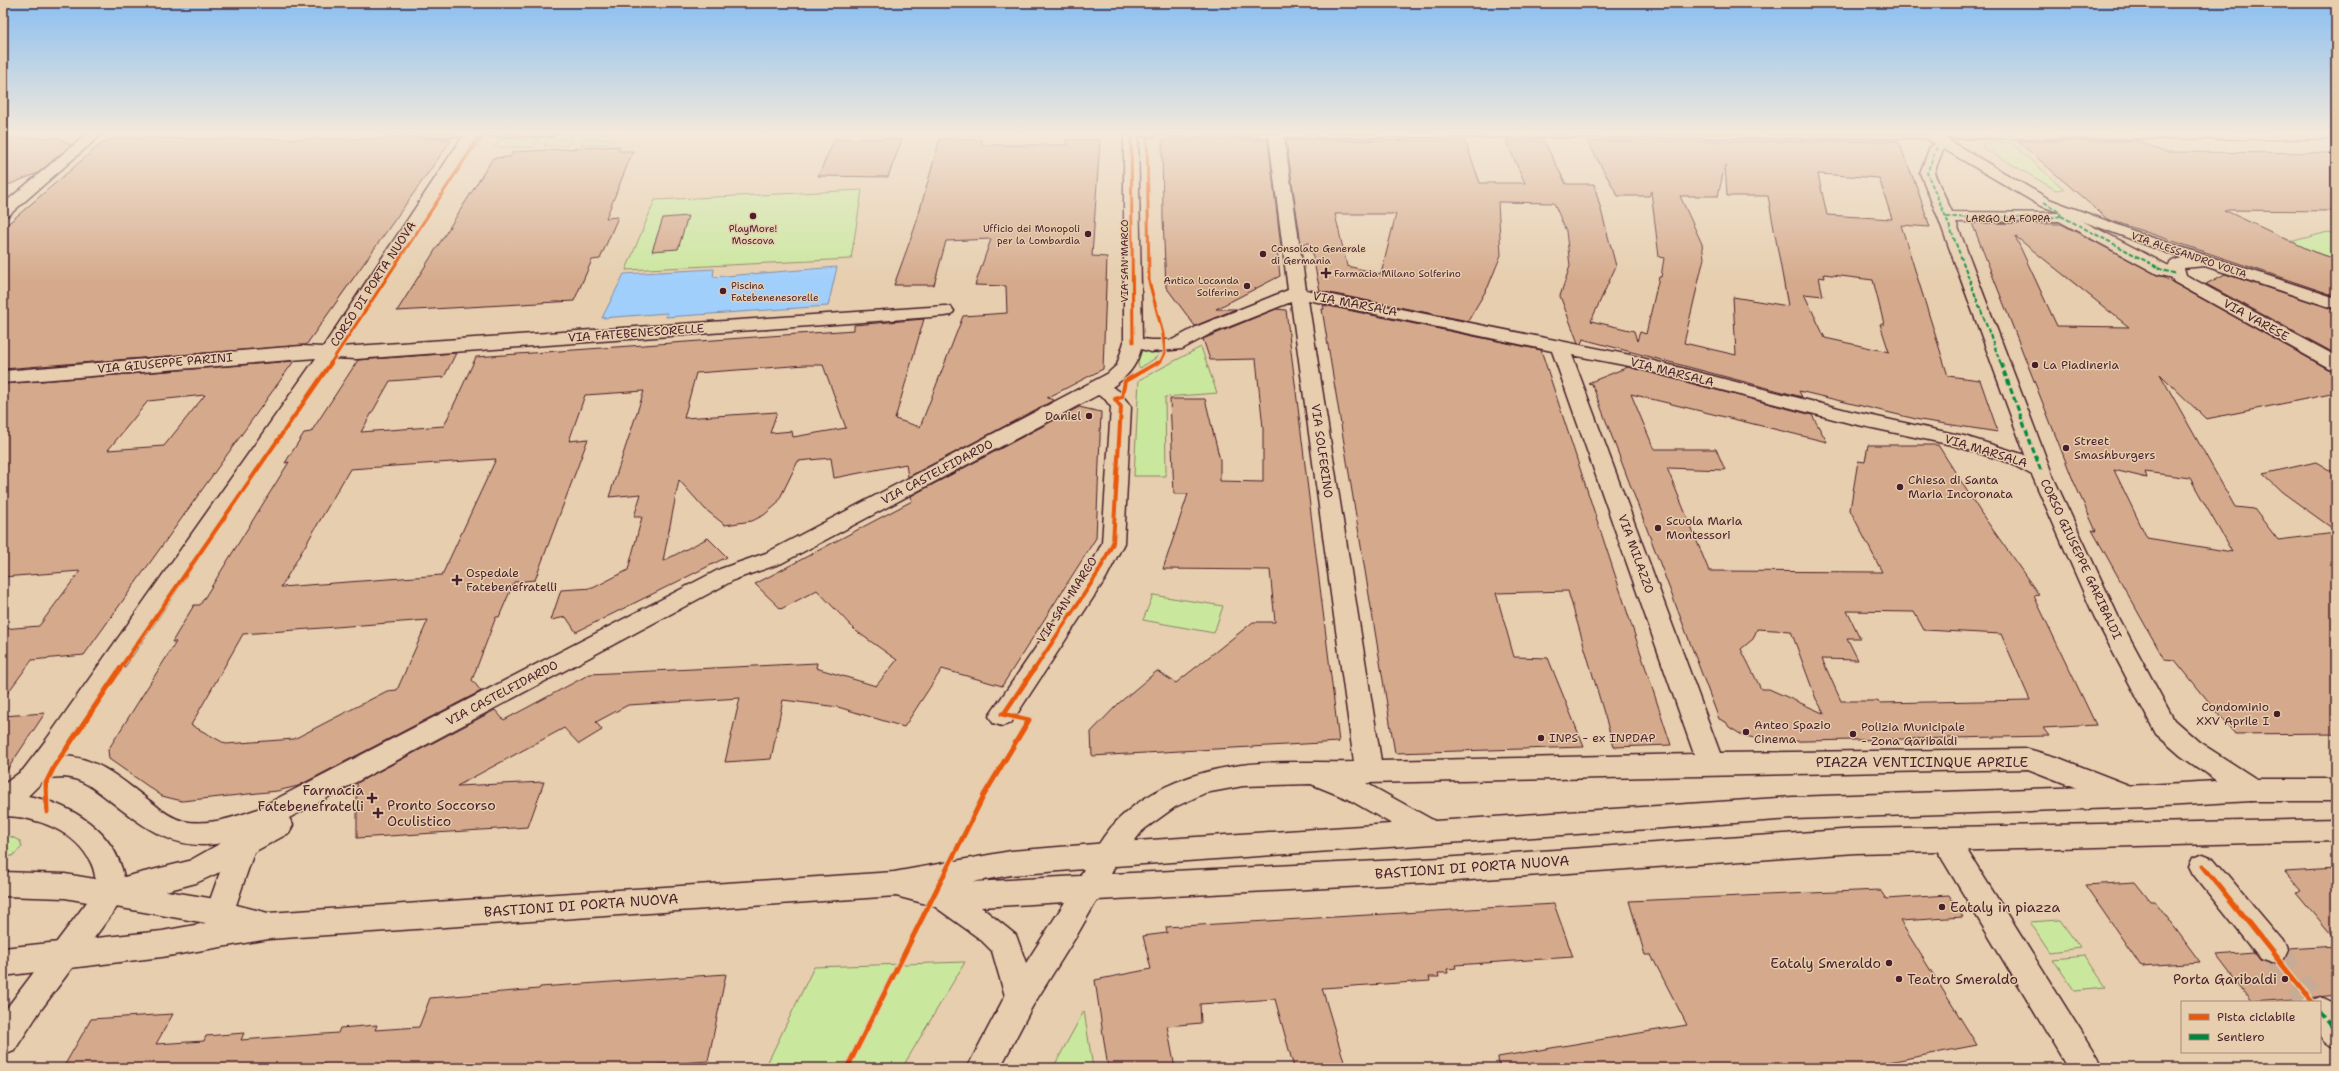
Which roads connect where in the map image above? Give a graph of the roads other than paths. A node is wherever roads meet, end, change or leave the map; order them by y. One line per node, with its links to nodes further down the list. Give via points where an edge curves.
1 (38, 182): 8 (street)
2 (439, 182): 18 (street, CORSO DI PORTA NUOVA)
3 (1132, 182): 16 (street, VIA SAN MARCO)
4 (1283, 182): 13 (street, VIA SOLFERINO)
5 (1931, 182): 10 (street)
6 (2009, 182): 7 (street, LARGO LA FOPPA)
7 (2044, 202): 9 (street, LARGO LA FOPPA); 11 (street, VIA ALESSANDRO VOLTA)
8 (3, 212)
9 (2061, 216): 10 (street, LARGO LA FOPPA); 12 (street, VIA VARESE, via 2164,270)
10 (1946, 217): 22 (street, CORSO GIUSEPPE GARIBALDI)
11 (2212, 262): 12 (street, via 2179,263 2175,268); 14 (street, VIA ALESSANDRO VOLTA)
12 (2177, 274): 19 (street, VIA VARESE, via 2193,286)
13 (1297, 293): 16 (street, via 1204,330 1176,345 1152,346); 17 (street, VIA MARSALA); 26 (street, VIA SOLFERINO, via 1302,310)
14 (2336, 304)
15 (945, 311): 18 (street, VIA FATEBENESORELLE, via 364,352)
16 (1132, 342): 21 (street, VIA SAN MARCO, via 1128,364 1118,375)
17 (1559, 345): 22 (street, VIA MARSALA, via 1849,417 1957,440 2015,458); 24 (street, VIA MILAZZO)
18 (327, 352): 20 (street, VIA GIUSEPPE PARINI, via 301,352); 25 (street, CORSO DI PORTA NUOVA)
19 (2336, 364)
20 (3, 377)
21 (1099, 387): 23 (street, VIA SAN MARCO, via 1112,395 1121,407 1113,543 1098,573); 36 (street, VIA CASTELFIDARDO, via 774,558 736,586)
22 (2041, 471): 28 (street, CORSO GIUSEPPE GARIBALDI, via 2106,616 2165,727 2190,749)
23 (1002, 716)
24 (1711, 764): 26 (street); 30 (street, PIAZZA VENTICINQUE APRILE, via 2028,759 2050,765)
25 (41, 768): 31 (street, CORSO DI PORTA NUOVA); 36 (street, via 68,767 86,770 173,829)
26 (1369, 772): 27 (street)
27 (1294, 773): 35 (street, via 1358,790); 38 (street, via 1224,777 1186,788 1137,819)
28 (2251, 790): 29 (street, PIAZZA VENTICINQUE APRILE); 30 (street, PIAZZA VENTICINQUE APRILE)
29 (2336, 790)
30 (2126, 796): 33 (street, PIAZZA VENTICINQUE APRILE)
31 (3, 801)
32 (3, 805): 43 (street, via 32,807 57,817 76,829 97,847 103,856 110,878)
33 (1846, 805): 35 (street, BASTIONI DI PORTA NUOVA)
34 (2336, 830): 37 (street)
35 (1430, 832): 38 (street, BASTIONI DI PORTA NUOVA)
36 (236, 838): 43 (street, VIA CASTELFIDARDO, via 196,871); 45 (street)
37 (1945, 839): 42 (street, BASTIONI DI PORTA NUOVA, via 1856,841 1441,870); 55 (street)
38 (1107, 854): 41 (street, BASTIONI DI PORTA NUOVA, via 1012,863); 42 (street)
39 (2203, 866): 47 (street)
40 (3, 884): 43 (street, BASTIONI DI PORTA NUOVA, via 56,885)
41 (894, 884): 44 (street, BASTIONI DI PORTA NUOVA); 46 (street, BASTIONI DI PORTA NUOVA)
42 (1088, 888): 44 (street, BASTIONI DI PORTA NUOVA, via 1010,894); 50 (street, via 1067,926)
43 (111, 893): 45 (street, BASTIONI DI PORTA NUOVA); 48 (street)
44 (942, 895): 50 (street, via 1005,944)
45 (220, 914): 46 (street, BASTIONI DI PORTA NUOVA)
46 (268, 926): 48 (street, BASTIONI DI PORTA NUOVA, via 162,944)
47 (2272, 950)
48 (62, 956): 49 (street, BASTIONI DI PORTA NUOVA); 53 (street)
49 (3, 962)
50 (1021, 997): 54 (street)
51 (2321, 1014): 52 (street)
52 (2336, 1033)
53 (3, 1040)
54 (983, 1068)
55 (2086, 1068)

